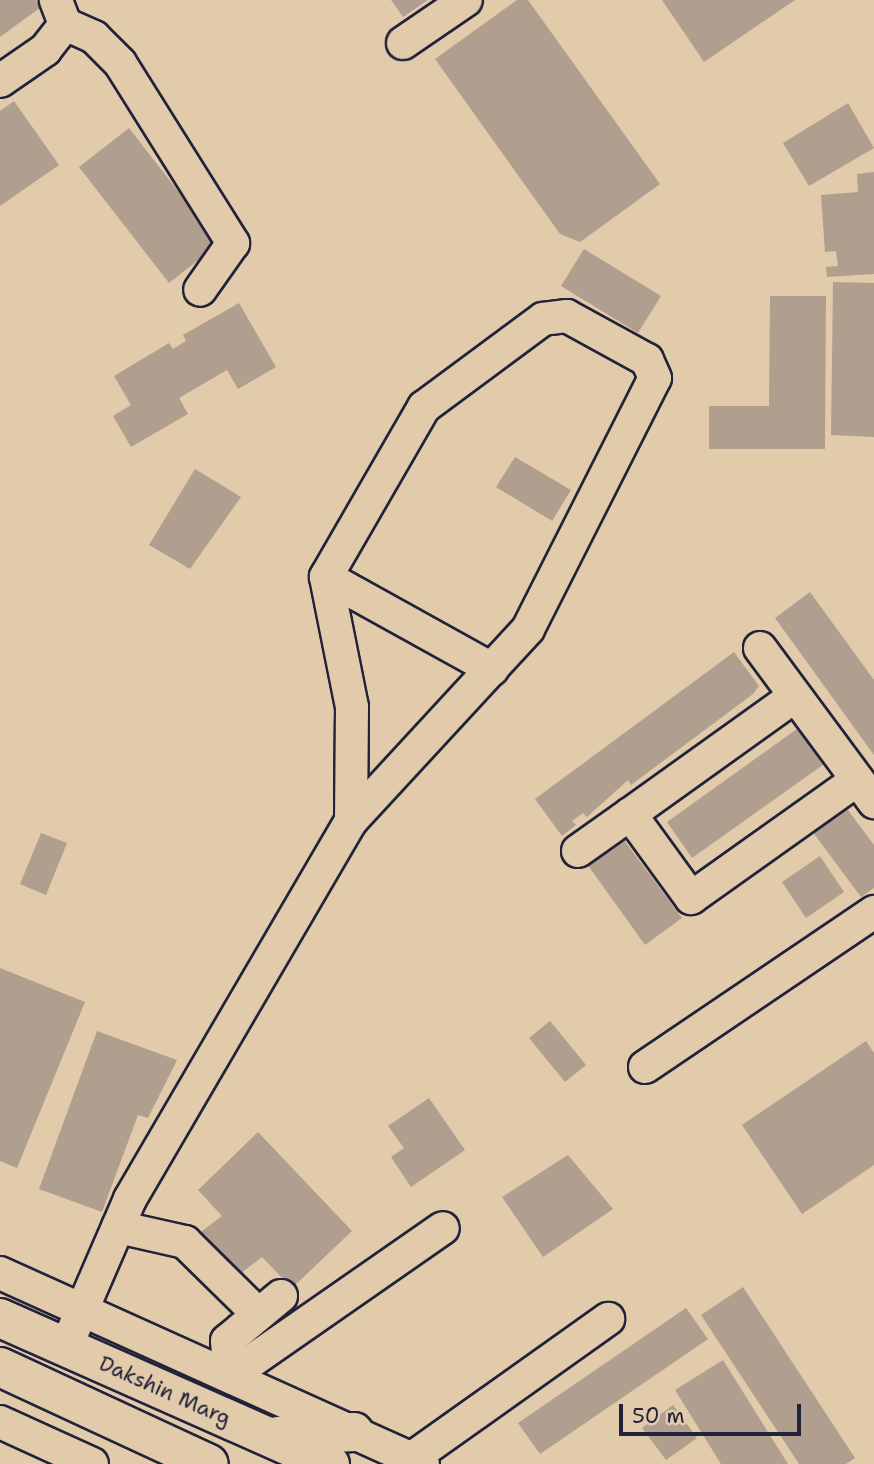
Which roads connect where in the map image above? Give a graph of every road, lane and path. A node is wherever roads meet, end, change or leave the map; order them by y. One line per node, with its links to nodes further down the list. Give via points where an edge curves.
1 (466, 0): 3 (street)
2 (60, 12): 4 (street, via 45,50); 5 (street, via 120,63 233,243)
3 (403, 43)
4 (0, 81)
5 (200, 290)
6 (326, 577): 8 (street); 8 (street, via 424,407 543,319 567,316 647,360 655,378 528,629); 12 (street, via 352,707)
7 (760, 648): 9 (street)
8 (492, 669): 12 (street)
9 (795, 696): 10 (street); 11 (street)
10 (865, 791): 11 (street, via 691,898)
11 (630, 814): 13 (street)
12 (351, 821): 16 (street)
13 (578, 851)
14 (874, 912): 15 (street)
15 (645, 1067)
16 (118, 1227): 19 (street); 24 (street, via 185,1242 268,1303 227,1341)
17 (443, 1228): 24 (street)
18 (0, 1273): 19 (street)
19 (82, 1310): 22 (street); 24 (street)
20 (0, 1318): 22 (highway, Dakshin Marg)
21 (608, 1319): 29 (street)
22 (66, 1347): 27 (highway, Dakshin Marg)
23 (0, 1367): 28 (highway)
24 (230, 1376): 26 (street)
25 (0, 1422): 30 (street)
26 (354, 1433): 27 (highway); 29 (street)
27 (269, 1437): 32 (highway, Dakshin Marg)
28 (163, 1454): 31 (highway)
29 (417, 1461)
30 (92, 1464)
31 (209, 1464)
32 (330, 1464)

